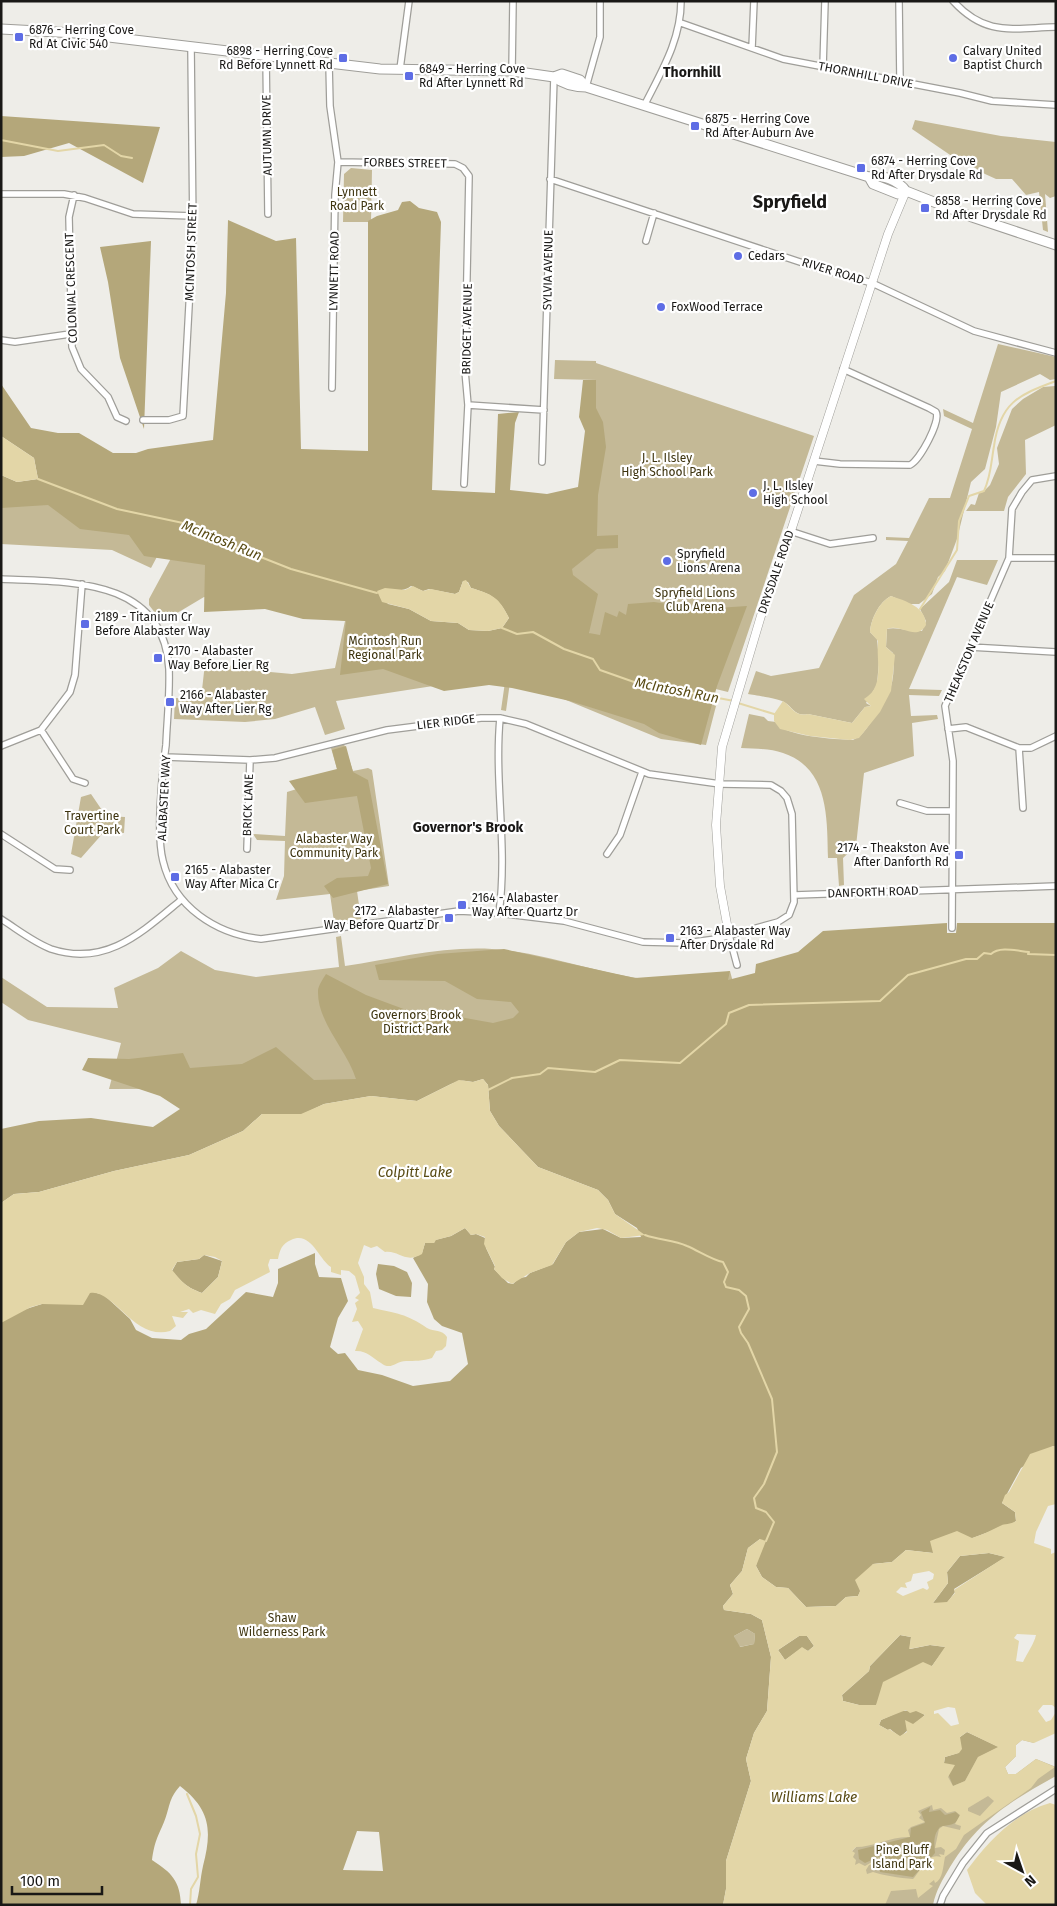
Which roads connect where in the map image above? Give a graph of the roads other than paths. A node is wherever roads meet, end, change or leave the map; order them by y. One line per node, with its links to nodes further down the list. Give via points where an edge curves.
1 (409, 1): 17 (street)
2 (513, 1): 18 (street)
3 (600, 1): 21 (street, via 598,45)
4 (682, 1): 9 (street)
5 (754, 1): 13 (street)
6 (825, 1): 16 (street)
7 (899, 1): 20 (street)
8 (953, 1): 10 (street, via 968,16 987,26)
9 (681, 23): 13 (street, THORNHILL DRIVE); 23 (street)
10 (1056, 28)
11 (1, 29): 12 (main road, via 75,33)
12 (191, 47): 14 (main road); 32 (street, MCINTOSH STREET)
13 (752, 48): 16 (street, THORNHILL DRIVE, via 783,59)
14 (266, 56): 15 (main road); 31 (street, AUTUMN DRIVE)
15 (329, 64): 17 (main road); 24 (street, LYNNETT ROAD, via 330,106)
16 (823, 67): 20 (street, THORNHILL DRIVE)
17 (400, 69): 18 (main road)
18 (512, 70): 19 (main road)
19 (554, 77): 21 (main road, via 562,74 580,80); 26 (street, SYLVIA AVENUE)
20 (900, 81): 22 (street, THORNHILL DRIVE, via 989,100)
21 (586, 87): 23 (main road)
22 (1056, 105)
23 (644, 106): 27 (main road, via 869,177 873,184 898,194)
24 (338, 162): 25 (street, FORBES STREET, via 455,164); 40 (street, LYNNETT ROAD)
25 (468, 173): 41 (street, BRIDGET AVENUE, via 465,371)
26 (550, 179): 30 (street, RIVER ROAD); 42 (street, SYLVIA AVENUE)
27 (906, 191): 34 (main road); 35 (street, DRYSDALE ROAD)
28 (1, 194): 29 (street)
29 (74, 195): 32 (street, via 132,214); 36 (street, COLONIAL CRESCENT, via 69,217)
30 (654, 213): 33 (street); 35 (street, RIVER ROAD)
31 (268, 214)
32 (192, 216): 43 (street, MCINTOSH STREET, via 183,416 169,420)
33 (646, 241)
34 (1056, 245)
35 (872, 283): 38 (street, RIVER ROAD, via 974,331); 39 (street, DRYSDALE ROAD)
36 (70, 334): 37 (street, via 15,342); 44 (street, COLONIAL CRESCENT, via 81,368 108,397 116,415)
37 (1, 340)
38 (1056, 353)
39 (843, 369): 45 (street, DRYSDALE ROAD); 45 (street, via 929,408 938,415 937,421 917,460 910,465 840,464)
40 (332, 388)
41 (468, 405): 42 (street); 48 (street, BRIDGET AVENUE)
42 (544, 410): 46 (street, SYLVIA AVENUE)
43 (143, 420)
44 (126, 421)
45 (814, 460): 49 (street, DRYSDALE ROAD)
46 (542, 462)
47 (1056, 476): 51 (street, THEAKSTON AVENUE, via 1032,480 1017,499 1012,512)
48 (464, 484)
49 (790, 531): 50 (street, via 830,544); 67 (street, DRYSDALE ROAD, via 729,720 722,747)
50 (873, 538)
51 (1009, 558): 52 (street); 55 (street, THEAKSTON AVENUE)
52 (1056, 558)
53 (1, 579): 54 (street, ALABASTER WAY)
54 (82, 584): 59 (street, via 75,675 70,692); 63 (street, ALABASTER WAY, via 101,586 122,594 149,617 158,630 169,668)
55 (970, 647): 56 (street); 58 (street, THEAKSTON AVENUE, via 945,706)
56 (1056, 652)
57 (500, 718): 64 (street, LIER RIDGE, via 387,730 275,758); 65 (street, LIER RIDGE, via 526,724); 79 (street, via 497,766 503,861)
58 (948, 729): 62 (street, via 966,727); 70 (street, THEAKSTON AVENUE, via 953,761)
59 (41, 730): 61 (street); 66 (street, via 73,779)
60 (1056, 736): 62 (street, via 1031,748)
61 (1, 746)
62 (1019, 748): 69 (street)
63 (165, 756): 64 (street, LIER RIDGE); 78 (street, ALABASTER WAY, via 161,806 162,859 168,878)
64 (250, 760): 72 (street, BRICK LANE)
65 (642, 772): 67 (street, LIER RIDGE); 73 (street, via 620,835)
66 (85, 784)
67 (720, 784): 77 (street, LIER RIDGE, via 771,785 787,798 792,814); 82 (street, DRYSDALE ROAD, via 717,834 720,886)
68 (900, 803): 70 (street, via 927,811)
69 (1023, 808)
70 (951, 811): 76 (street, THEAKSTON AVENUE)
71 (1, 834): 74 (street, via 56,869)
72 (247, 849)
73 (607, 854)
74 (70, 870)
75 (1056, 886): 76 (street, DANFORTH ROAD)
76 (952, 890): 77 (street, DANFORTH ROAD); 81 (street, THEAKSTON AVENUE)
77 (795, 895): 82 (street, ALABASTER WAY, via 792,911 782,920)
78 (181, 900): 79 (street, ALABASTER WAY, via 219,928 242,937 262,939 459,911); 80 (street, via 116,948 98,953 75,954 50,948)
79 (499, 913): 82 (street, ALABASTER WAY, via 564,921 643,942 686,943)
80 (1, 919)
81 (952, 928)
82 (730, 935): 83 (street, DRYSDALE ROAD)
83 (737, 965)
84 (1056, 1789): 85 (street, via 987,1833 963,1863 942,1896)
85 (940, 1905)

